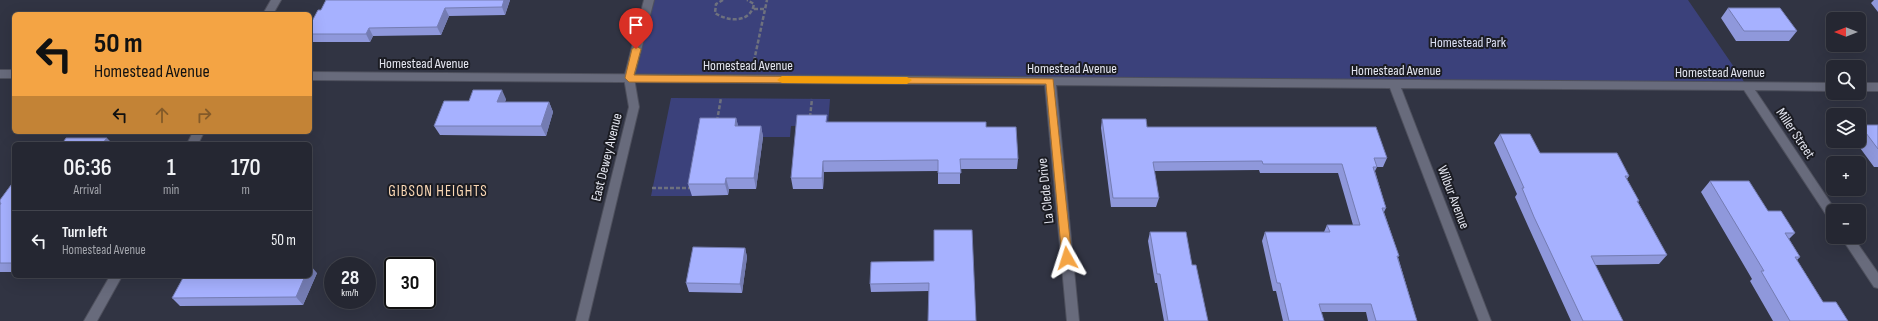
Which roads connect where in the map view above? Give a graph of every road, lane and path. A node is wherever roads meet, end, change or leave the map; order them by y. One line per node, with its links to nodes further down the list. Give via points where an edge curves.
1 (276, 0): 8 (street)
2 (649, 0): 13 (street, East Dewey Avenue)
3 (722, 0): 6 (path, via 716,4 715,13 722,18 742,18 751,14)
4 (747, 0): 6 (path, via 754,4)
5 (767, 0): 7 (path)
6 (754, 9): 7 (path)
7 (765, 10): 9 (path)
8 (269, 12)
9 (754, 61)
10 (0, 74): 11 (street)
11 (12, 74)
12 (312, 76): 13 (street, Homestead Avenue)
13 (629, 78): 14 (street, Homestead Avenue); 31 (street, East Dewey Avenue, via 634,107)
14 (1050, 81): 15 (street, Homestead Avenue); 32 (street, La Clede Drive)
15 (1394, 84): 16 (street, Homestead Avenue); 33 (street, Wilbur Avenue)
16 (1746, 86): 17 (street, Homestead Avenue); 26 (street, Miller Street)
17 (1826, 87)
18 (1866, 87): 19 (street)
19 (1878, 87)
20 (721, 98): 23 (path)
21 (812, 99): 22 (path)
22 (810, 119)
23 (717, 122)
24 (652, 188): 25 (path)
25 (693, 188)
26 (1826, 206)
27 (1852, 244): 29 (street)
28 (115, 278): 30 (street)
29 (1878, 283)
30 (90, 321)
31 (582, 321)
32 (1073, 321)
33 (1485, 321)

